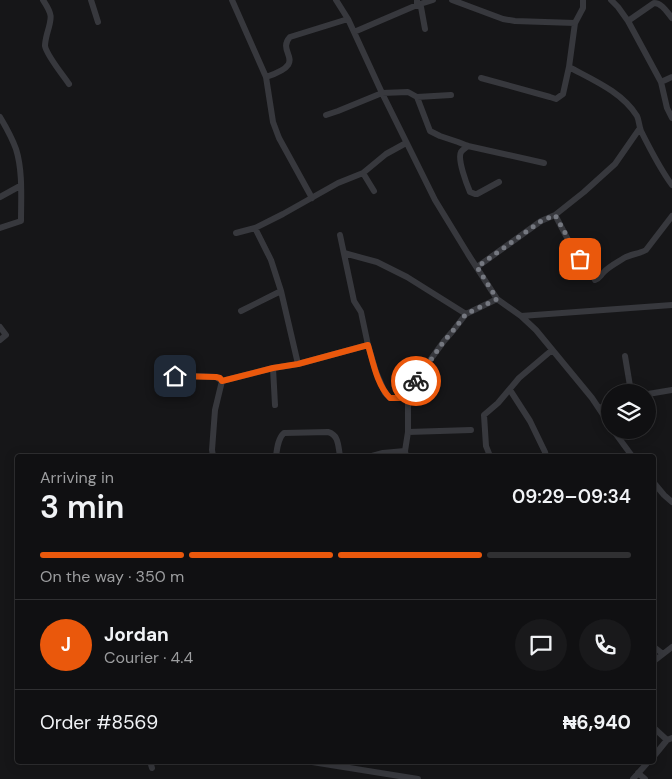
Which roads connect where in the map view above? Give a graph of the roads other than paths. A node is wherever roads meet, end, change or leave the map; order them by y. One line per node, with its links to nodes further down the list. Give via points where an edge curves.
1 (43, 0): 22 (street, via 50,10 51,19 45,47)
2 (91, 0): 13 (street)
3 (232, 0): 18 (street)
4 (336, 0): 11 (street)
5 (433, 0): 9 (street)
6 (452, 0): 14 (street, via 509,20)
7 (583, 0): 14 (street, via 583,8)
8 (612, 0): 12 (street)
9 (417, 2): 15 (street); 16 (street)
10 (672, 18): 12 (street, via 661,5 654,3)
11 (348, 19): 16 (street); 18 (street, via 290,37 286,45 289,66)
12 (628, 21): 21 (street)
13 (98, 22)
14 (575, 23): 17 (street)
15 (425, 29)
16 (354, 32): 23 (street)
17 (569, 66): 20 (street, via 563,94 556,99); 29 (street, via 612,90 638,117)
18 (266, 77): 39 (street, via 273,122 279,138)
19 (672, 77): 21 (street)
20 (481, 78)
21 (661, 82): 27 (street)
22 (69, 84)
23 (382, 93): 25 (street, via 408,92); 26 (street); 30 (street)
24 (451, 95): 25 (street)
25 (417, 97): 31 (street, via 430,131)
26 (326, 115)
27 (672, 118)
28 (0, 119): 36 (street, via 16,151)
29 (640, 128): 35 (street); 40 (street, via 615,164)
30 (406, 143): 33 (street); 47 (street, via 435,200)
31 (468, 146): 32 (street); 34 (street, via 460,155 470,192 477,194)
32 (544, 163)
33 (363, 173): 37 (street); 39 (street)
34 (499, 182)
35 (672, 185)
36 (20, 186): 38 (street); 42 (street, via 21,221)
37 (374, 191)
38 (0, 197)
39 (312, 198): 43 (street)
40 (555, 215): 41 (street, via 595,280 625,257 646,250); 47 (street, via 541,221)
41 (672, 216)
42 (0, 228)
43 (254, 228): 44 (street); 48 (street, via 271,260)
44 (236, 233)
45 (340, 235): 46 (street)
46 (344, 254): 52 (street, via 377,262 408,277); 56 (street)
47 (477, 267): 49 (street)
48 (281, 291): 51 (street); 59 (street)
49 (497, 299): 52 (street); 53 (street)
50 (672, 305): 53 (street)
51 (241, 311)
52 (466, 314): 67 (street, via 416,381)
53 (521, 316): 57 (street)
54 (0, 327): 55 (street, via 6,335)
55 (0, 340)
56 (368, 345): 59 (street); 67 (street, via 385,393 390,398)
57 (552, 350): 64 (street); 69 (street)
58 (625, 356): 63 (street)
59 (298, 364): 60 (street)
60 (273, 368): 62 (street); 68 (street)
61 (175, 376): 62 (street, via 216,377)
62 (222, 381): 75 (street)
63 (630, 384)
64 (510, 390): 79 (street, via 484,415); 80 (street)
65 (672, 390): 66 (street)
66 (656, 393)
67 (408, 398): 72 (street)
68 (275, 405)
69 (599, 408): 70 (street)
70 (601, 411)
71 (471, 430): 72 (street)
72 (408, 432): 74 (street)
73 (620, 439): 81 (street)
74 (405, 453): 78 (street)
75 (213, 454)
76 (276, 454): 77 (street, via 284,433 328,432 337,437)
77 (340, 454)
78 (383, 454)
79 (489, 454)
80 (546, 454)
81 (631, 454)
82 (656, 485): 83 (street)
83 (672, 502)
84 (672, 647): 86 (street)
85 (656, 649): 86 (street)
86 (663, 654): 87 (street)
87 (656, 659)
88 (656, 729): 89 (street)
89 (670, 739): 90 (street)
90 (656, 754)
91 (325, 764): 94 (street)
92 (646, 764): 93 (street)
93 (638, 773): 95 (street); 96 (street)
94 (418, 779)
95 (633, 779)
96 (645, 779)

